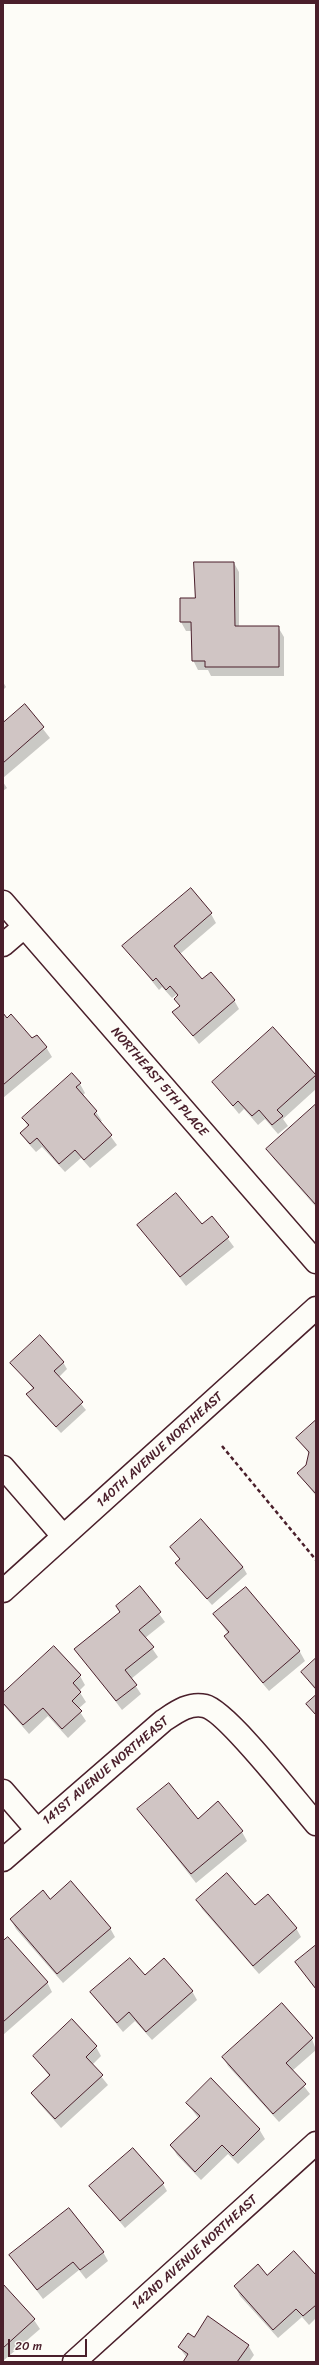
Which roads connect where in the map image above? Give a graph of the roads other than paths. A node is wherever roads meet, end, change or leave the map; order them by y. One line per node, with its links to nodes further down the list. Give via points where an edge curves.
1 (3, 902): 2 (street, NORTHEAST 5TH PLACE)
2 (24, 927): 3 (street); 4 (street, NORTHEAST 5TH PLACE)
3 (3, 945)
4 (316, 1262)
5 (313, 1317): 7 (street, 140TH AVENUE NORTHEAST)
6 (3, 1467): 7 (street)
7 (64, 1536): 8 (street, 140TH AVENUE NORTHEAST)
8 (3, 1591)
9 (3, 1791): 11 (street)
10 (316, 1824): 11 (street, 141ST AVENUE NORTHEAST, via 229,1721 206,1706 194,1705 181,1709 163,1721)
11 (37, 1830): 12 (street, 141ST AVENUE NORTHEAST)
12 (3, 1860)
13 (316, 2143): 14 (street, 142ND AVENUE NORTHEAST)
14 (74, 2362)

